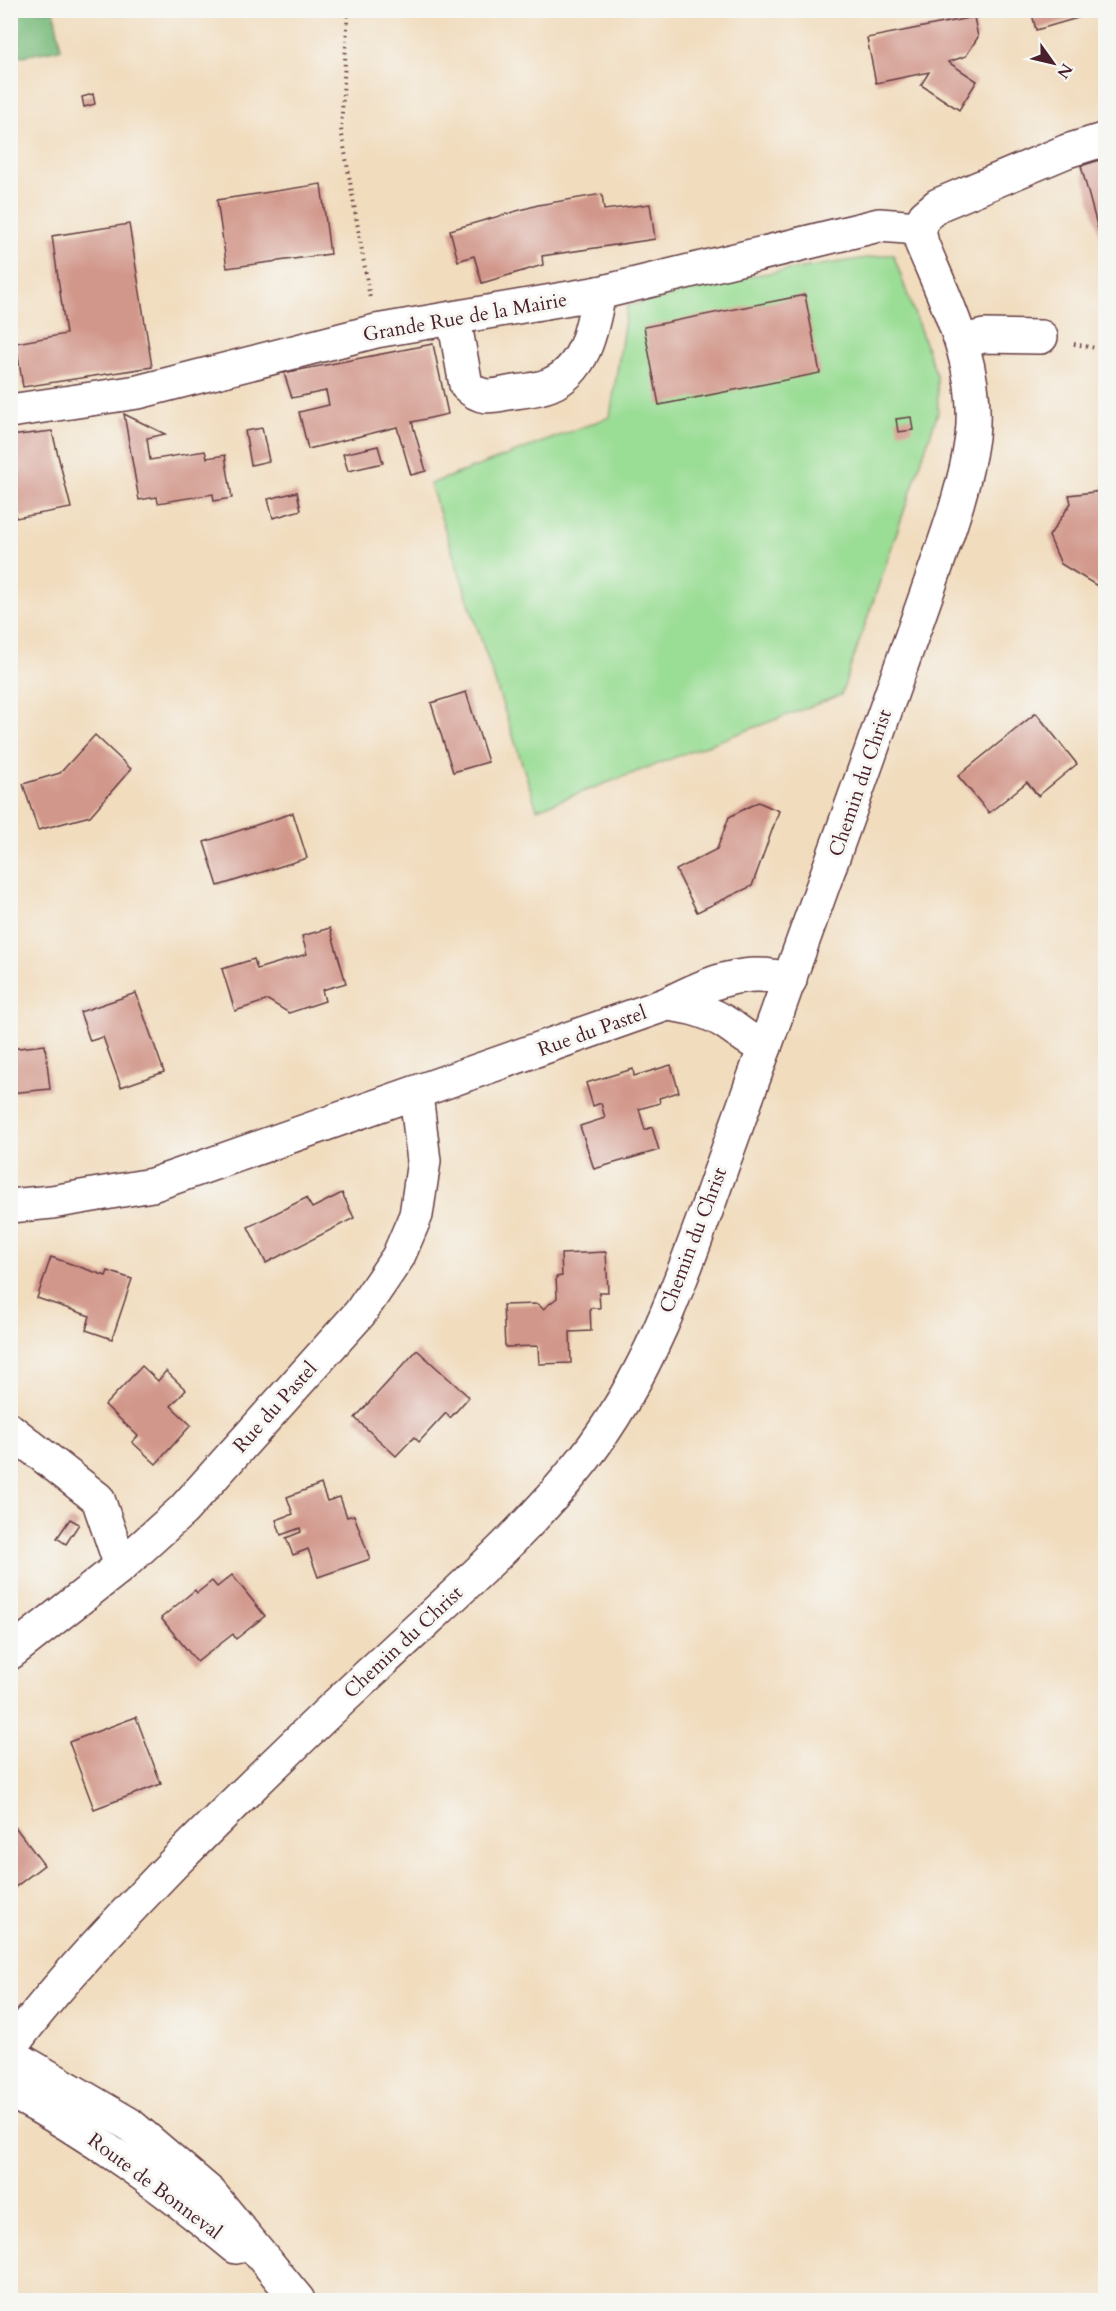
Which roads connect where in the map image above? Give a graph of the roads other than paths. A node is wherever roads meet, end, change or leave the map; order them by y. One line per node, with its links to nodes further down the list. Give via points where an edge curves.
1 (1106, 139): 2 (street, via 1067,151 938,205 925,216)
2 (919, 228): 3 (street, Grande Rue de la Mairie, via 879,225); 6 (street, Chemin du Christ, via 922,244)
3 (599, 293): 4 (street, Grande Rue de la Mairie); 4 (street, via 590,340 574,367 549,385 485,398 466,385)
4 (454, 319): 7 (street, Grande Rue de la Mairie, via 376,331 138,392)
5 (1041, 337): 6 (street, via 984,336)
6 (963, 341): 8 (street, Chemin du Christ, via 973,409 963,480)
7 (10, 411)
8 (790, 980): 9 (street, Rue du Pastel, via 775,975 752,975 708,983); 10 (street, Chemin du Christ)
9 (667, 1004): 10 (street, Rue du Pastel, via 696,1007); 11 (street, Rue du Pastel)
10 (765, 1047): 16 (street, Chemin du Christ, via 654,1342 630,1392 588,1454 549,1502 501,1551 268,1767 133,1905)
11 (416, 1094): 12 (street, Rue du Pastel, via 152,1185); 14 (street, Rue du Pastel, via 424,1161 416,1215 398,1257 360,1313 183,1510)
12 (10, 1206)
13 (10, 1430): 14 (street, via 98,1499)
14 (121, 1566): 15 (street, Rue du Pastel)
15 (10, 1653)
16 (10, 2048)
17 (10, 2054): 19 (street, Route de Bonneval, via 129,2124 201,2185)
18 (10, 2091): 19 (street, Route de Bonneval, via 63,2119 132,2166)
19 (294, 2296)

